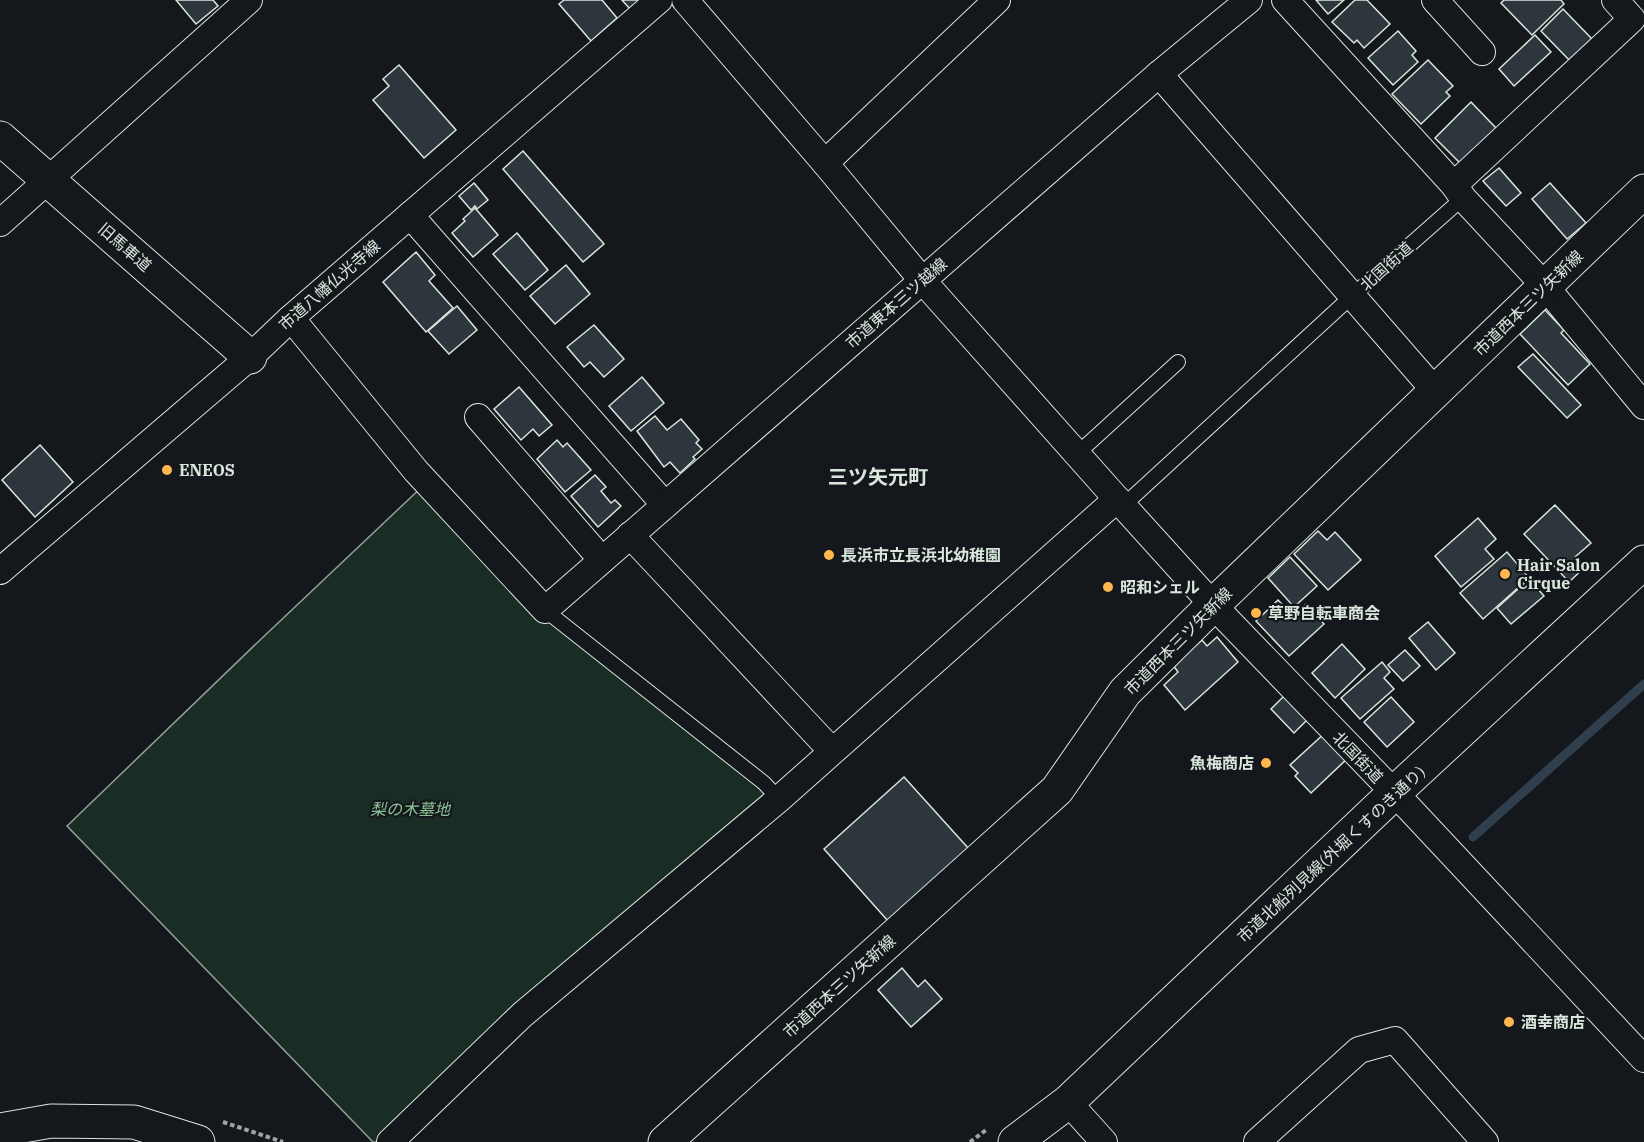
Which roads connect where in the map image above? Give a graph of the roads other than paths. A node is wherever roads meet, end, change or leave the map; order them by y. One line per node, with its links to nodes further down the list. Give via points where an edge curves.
1 (249, 0): 13 (street)
2 (659, 0): 16 (street, 市道八幡仏光寺線)
3 (685, 0): 12 (street)
4 (997, 0): 12 (street)
5 (1249, 0): 10 (street, 市道東本三ツ越線)
6 (1285, 0): 14 (street)
7 (1435, 0): 9 (street)
8 (1615, 0): 14 (street, 北国街道, via 1632,19)
9 (1482, 52)
10 (1159, 74): 18 (street, 市道東本三ツ越線); 20 (street)
11 (0, 138): 13 (street, 旧馬車道)
12 (825, 163): 18 (street)
13 (49, 181): 17 (street); 22 (street, 旧馬車道)
14 (1458, 191): 19 (street); 20 (lane, 北国街道)
15 (1644, 191): 19 (street, 市道西本三ツ矢新線)
16 (410, 215): 21 (street, 市道八幡仏光寺線); 29 (street)
17 (0, 223)
18 (922, 280): 27 (street); 29 (street, 市道東本三ツ越線)
19 (1545, 286): 24 (street, 市道西本三ツ矢新線); 25 (street)
20 (1352, 296): 24 (street); 28 (lane, 北国街道)
21 (291, 318): 22 (street, 市道八幡仏光寺線); 35 (street, via 416,471)
22 (250, 357): 33 (street, 市道八幡仏光寺線)
23 (1178, 362): 27 (lane)
24 (1436, 392): 34 (street, 市道西本三ツ矢新線)
25 (1644, 406)
26 (478, 417): 31 (street)
27 (1077, 454): 28 (street)
28 (1120, 502): 34 (street, 北国街道); 36 (street)
29 (665, 505): 30 (street, 市道東本三ツ越線)
30 (630, 535): 31 (street, 市道東本三ツ越線); 36 (street)
31 (602, 560): 35 (street, 市道東本三ツ越線)
32 (1644, 562): 37 (street, 市道北船列見線(外堀くすのき通り))
33 (0, 571)
34 (1213, 605): 37 (street, 北国街道); 44 (street, 市道西本三ツ矢新線, via 1125,692 1057,790)
35 (545, 610): 38 (lane, via 764,783)
36 (832, 752): 38 (street)
37 (1394, 793): 39 (street, 北国街道); 40 (street, 市道北船列見線(外堀くすのき通り))
38 (779, 799): 43 (street, via 522,1015)
39 (1644, 1059)
40 (1068, 1102): 45 (street, 市道北船列見線(外堀くすのき通り)); 46 (street)
41 (0, 1130): 42 (street, via 51,1120 134,1122)
42 (198, 1142)
43 (390, 1142)
44 (665, 1142)
45 (1015, 1142)
46 (1104, 1142)
47 (1257, 1142): 48 (street, via 1359,1050 1395,1040)
48 (1485, 1142)

